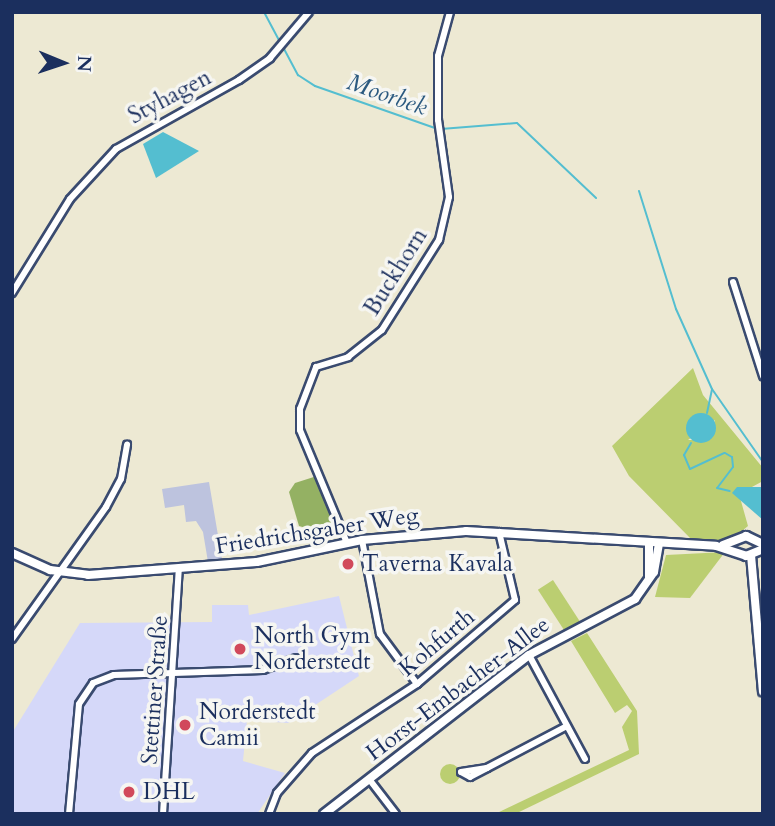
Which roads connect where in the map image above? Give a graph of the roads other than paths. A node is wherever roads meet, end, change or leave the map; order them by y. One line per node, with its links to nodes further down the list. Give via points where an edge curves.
1 (309, 12): 4 (street, Styhagen, via 278,48 239,80 116,149 70,199)
2 (450, 12): 10 (street, Buckhorn, via 438,56 440,130 449,197 436,249 382,331 348,357 316,367 300,409 300,430)
3 (733, 282): 5 (street)
4 (12, 293)
5 (763, 376)
6 (127, 445): 15 (street, via 118,486)
7 (499, 532): 8 (main road, Friedrichsgaber Weg); 9 (main road, Friedrichsgaber Weg); 22 (street, Kohfurth, via 515,600)
8 (362, 540): 10 (main road, Friedrichsgaber Weg); 22 (street, via 380,634)
9 (649, 542): 11 (main road, Friedrichsgaber Weg); 16 (main road)
10 (347, 543): 14 (main road, Friedrichsgaber Weg, via 257,562)
11 (659, 543): 12 (main road, Friedrichsgaber Weg); 16 (main road, Horst-Embacher-Allee)
12 (751, 549): 21 (main road)
13 (12, 553): 15 (main road, Friedrichsgaber Weg)
14 (179, 569): 15 (main road, Friedrichsgaber Weg); 20 (street, Stettiner Straße)
15 (59, 572): 17 (street)
16 (649, 577): 18 (main road, Horst-Embacher-Allee, via 635,599)
17 (12, 639)
18 (528, 655): 24 (street); 27 (main road, Horst-Embacher-Allee)
19 (296, 658): 20 (street, via 262,670)
20 (176, 677): 28 (street, via 114,675 88,687 79,704); 29 (street, Stettiner Straße)
21 (762, 678): 23 (main road)
22 (418, 684): 30 (street, Kohfurth, via 312,753 283,785)
23 (763, 691)
24 (567, 726): 25 (street); 26 (street)
25 (585, 759)
26 (487, 768)
27 (369, 779): 31 (main road, Horst-Embacher-Allee); 32 (street)
28 (69, 814)
29 (163, 814)
30 (269, 814)
31 (324, 814)
32 (396, 814)

